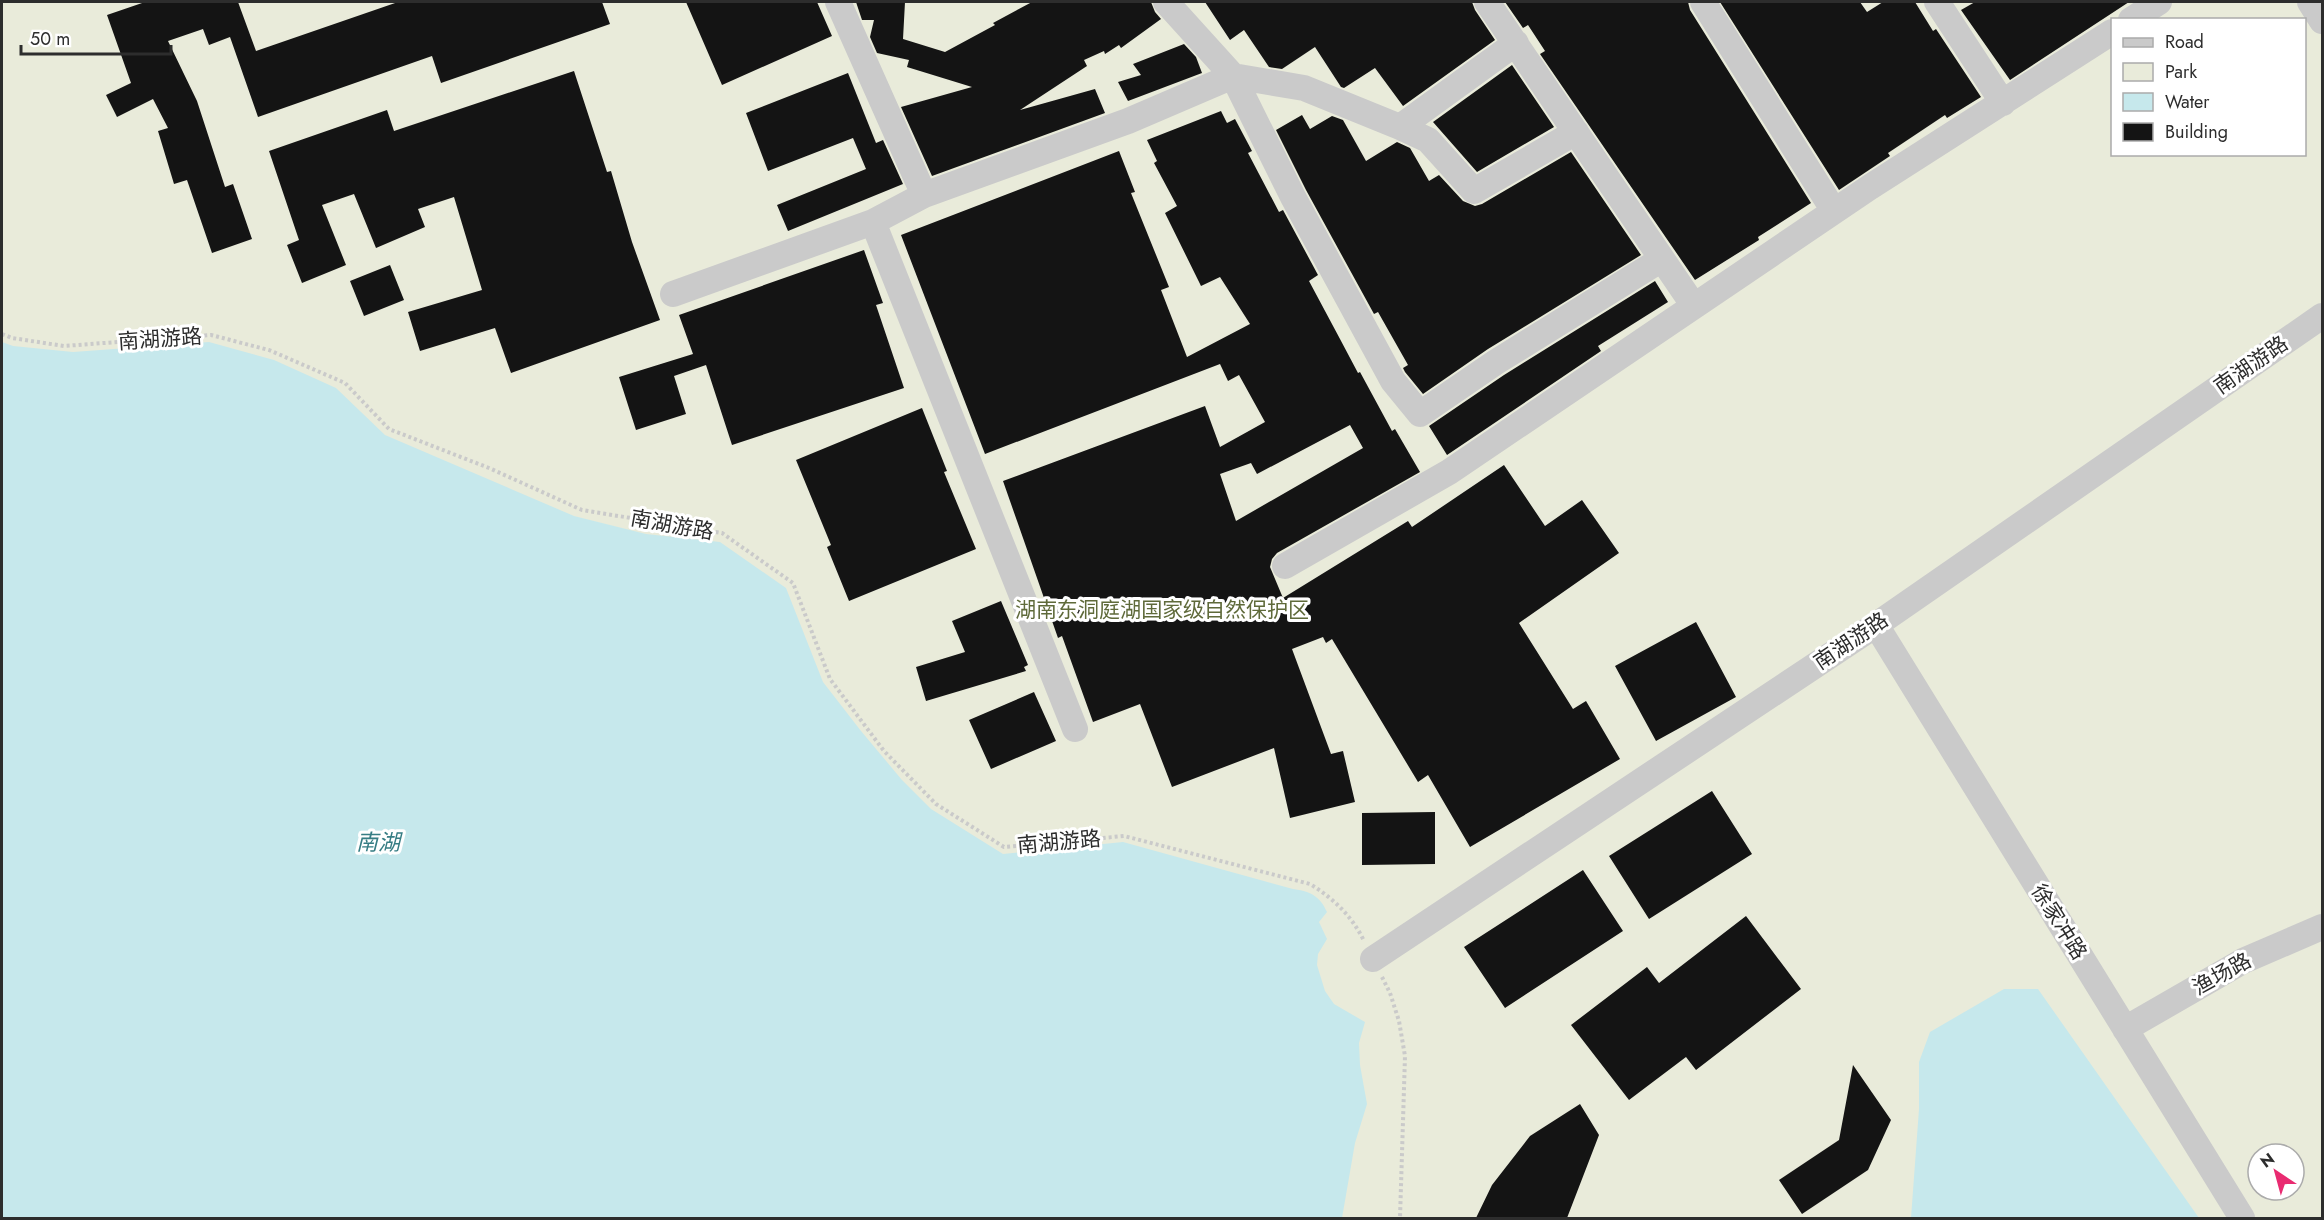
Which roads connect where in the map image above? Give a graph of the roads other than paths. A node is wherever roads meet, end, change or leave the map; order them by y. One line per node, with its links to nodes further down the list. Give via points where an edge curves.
1 (837, 2): 16 (street)
2 (1166, 2): 12 (street)
3 (1487, 2): 11 (street)
4 (1702, 2): 17 (street)
5 (1937, 2): 13 (street)
6 (2159, 2): 8 (street)
7 (2310, 2): 9 (street)
8 (2134, 18)
9 (2322, 21)
10 (2111, 33): 13 (street)
11 (1516, 43): 14 (street); 15 (street)
12 (1233, 76): 14 (street, via 1304,88); 16 (street, via 1128,121); 19 (street, via 1293,197 1393,381 1420,414)
13 (2003, 103): 17 (street)
14 (1400, 127): 15 (street, via 1428,140 1474,191)
15 (1576, 132): 19 (street)
16 (924, 195): 18 (street)
17 (1834, 211): 21 (street)
18 (873, 222): 20 (street); 25 (street)
19 (1662, 259): 21 (street)
20 (673, 294)
21 (1694, 306): 23 (street, via 1449,472)
22 (2322, 316): 24 (street, 南湖游路)
23 (1285, 566)
24 (1876, 625): 27 (street, 南湖游路); 28 (street, 徐家冲路)
25 (1075, 729)
26 (2322, 927): 28 (street, 渔场路, via 2243,961)
27 (1373, 959)
28 (2125, 1029): 29 (street, 徐家冲路)
29 (2242, 1218)

